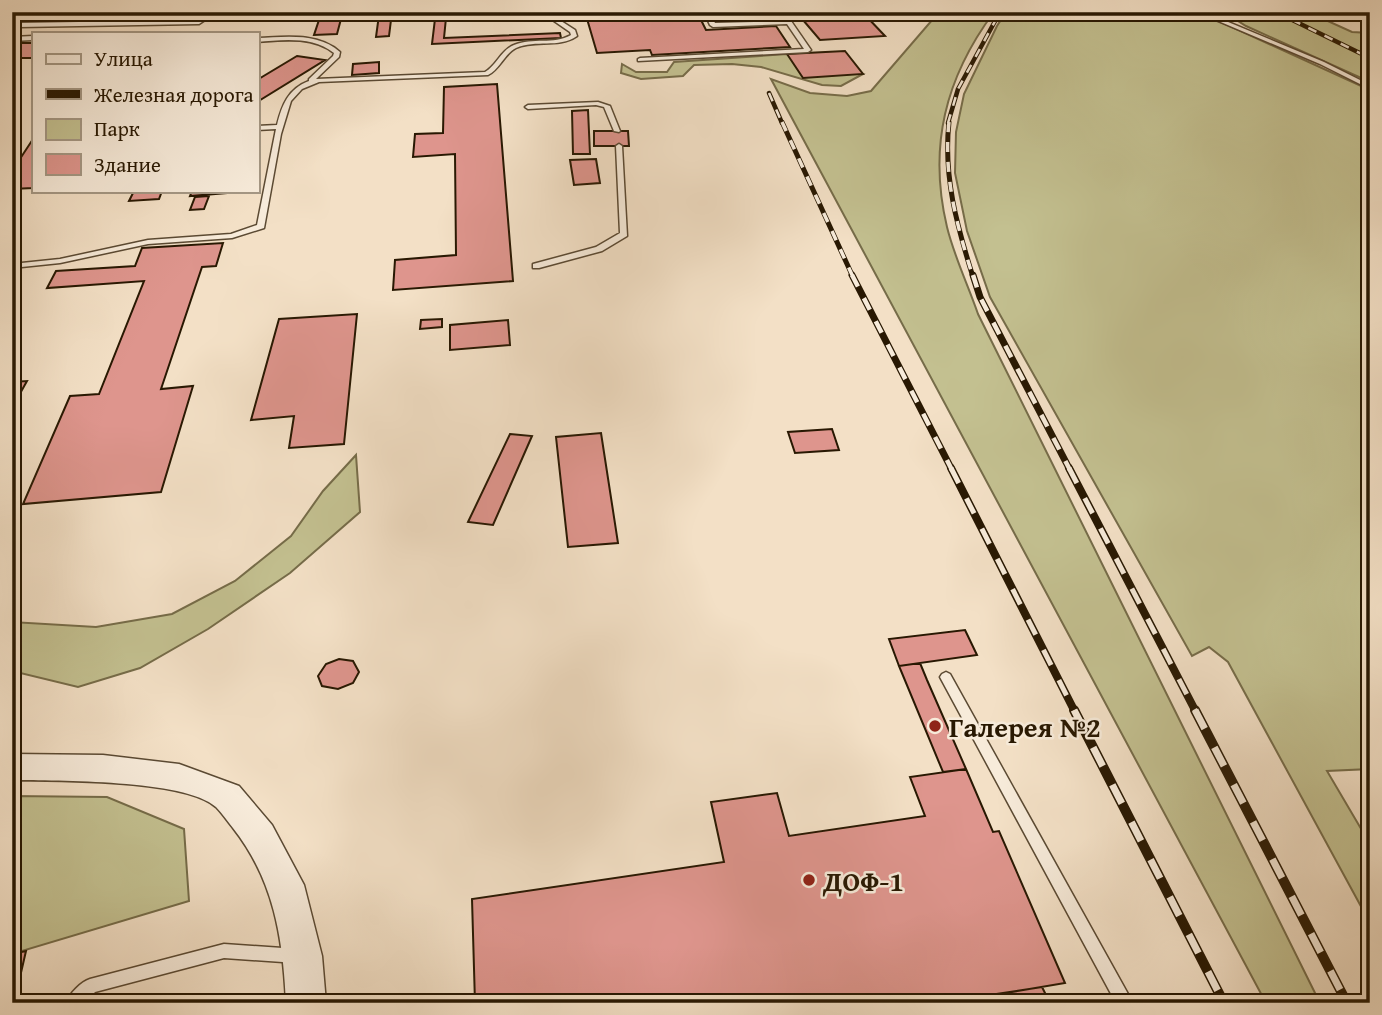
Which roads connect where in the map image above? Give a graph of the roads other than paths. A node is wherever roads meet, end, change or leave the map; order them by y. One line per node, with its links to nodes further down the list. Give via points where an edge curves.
1 (215, 12): 6 (lane, via 200,22)
2 (543, 12): 11 (lane, via 574,36 510,49 486,75)
3 (706, 12): 10 (lane, via 713,24 789,22 808,50)
4 (1199, 12): 5 (lane)
5 (1218, 15): 12 (lane)
6 (19, 25)
7 (32, 38): 8 (lane)
8 (12, 39)
9 (259, 40): 11 (lane, via 306,41 337,52)
10 (640, 60)
11 (309, 82): 14 (lane, via 288,100)
12 (1370, 87)
13 (528, 107): 16 (lane, via 596,103 607,106)
14 (281, 127): 15 (lane); 19 (lane, via 261,226 232,236 148,243)
15 (259, 128)
16 (617, 131)
17 (619, 146): 18 (lane, via 624,234 599,249)
18 (536, 265)
19 (12, 266)
20 (946, 677): 25 (lane)
21 (12, 767): 22 (street, via 103,768 179,778 227,796 260,836 286,885)
22 (303, 956): 23 (lane, via 224,951 90,986); 24 (street)
23 (74, 1003)
24 (306, 1003)
25 (1125, 1003)

